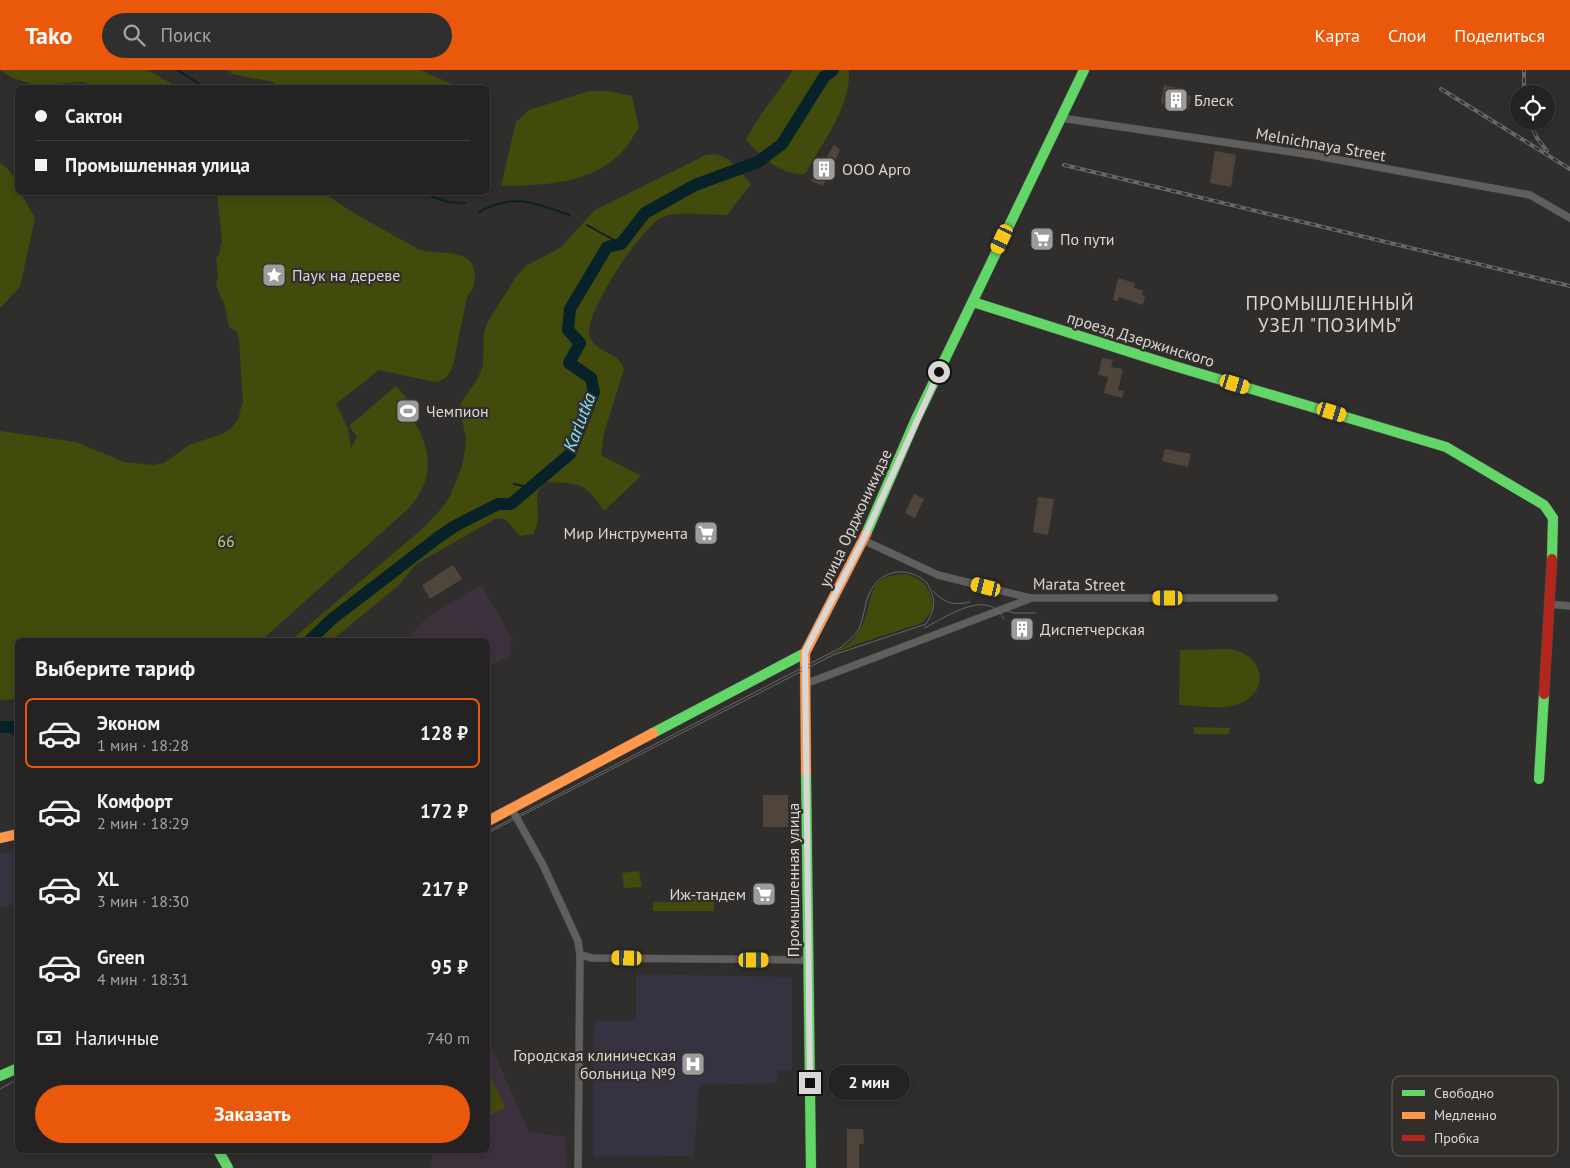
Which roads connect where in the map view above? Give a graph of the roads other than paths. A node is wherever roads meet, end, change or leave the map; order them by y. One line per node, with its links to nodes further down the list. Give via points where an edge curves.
1 (1084, 70): 2 (main road, улица Орджоникидзе)
2 (1061, 118): 3 (street, Melnichnaya Street, via 1312,155 1530,196); 4 (main road, улица Орджоникидзе)
3 (1570, 218)
4 (973, 302): 5 (main road, улица Орджоникидзе, via 916,419); 8 (main road, проезд Дзержинского, via 1446,447 1544,506 1552,518)
5 (863, 540): 6 (street, Marata Street, via 938,575); 10 (main road, улица Орджоникидзе)
6 (1030, 598): 7 (street, Marata Street); 11 (street)
7 (1274, 598)
8 (1548, 604): 9 (street); 12 (main road, проезд Дзержинского)
9 (1570, 606)
10 (805, 652): 11 (main road, Промышленная улица); 13 (main road)
11 (805, 684): 18 (main road, Промышленная улица)
12 (1539, 779)
13 (511, 808): 14 (main road); 17 (street, via 543,865 578,941)
14 (490, 820)
15 (15, 835): 16 (main road)
16 (0, 838)
17 (580, 955): 18 (street, via 592,958); 23 (street)
18 (808, 960): 24 (main road, Промышленная улица)
19 (15, 1069): 20 (main road)
20 (0, 1076)
21 (220, 1153): 22 (main road)
22 (228, 1168)
23 (578, 1168)
24 (811, 1168)

